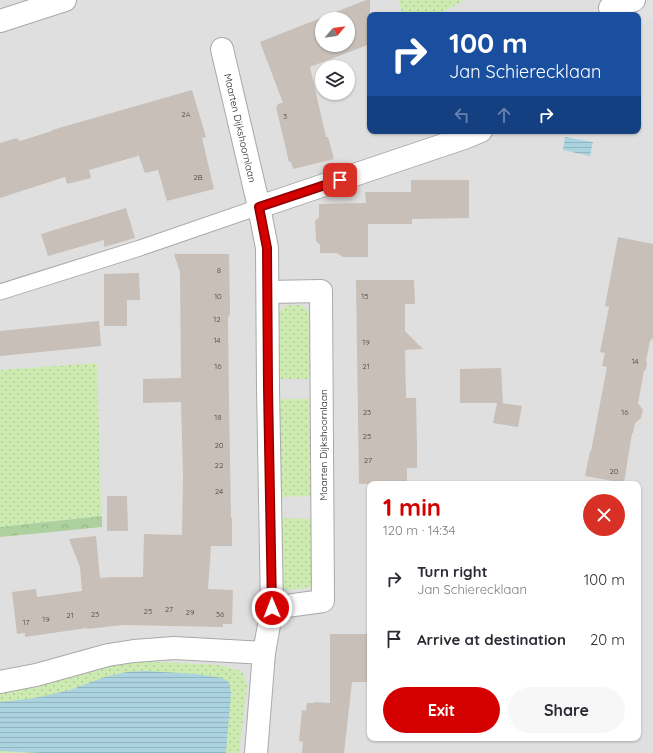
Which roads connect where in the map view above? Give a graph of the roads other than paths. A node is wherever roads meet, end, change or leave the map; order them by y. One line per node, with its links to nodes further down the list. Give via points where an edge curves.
1 (65, 0): 4 (street)
2 (634, 0): 3 (street, via 610,8)
3 (612, 12)
4 (0, 21)
5 (222, 49): 7 (street, Maarten Dijkshoornlaan)
6 (473, 134): 7 (street)
7 (259, 207): 8 (lane); 9 (street, Maarten Dijkshoornlaan, via 267,248)
8 (0, 292)
9 (268, 292): 10 (street, Maarten Dijkshoornlaan); 10 (street, Maarten Dijkshoornlaan, via 322,291 323,601)
10 (272, 608): 11 (street, Maarten Dijkshoornlaan)
11 (264, 653): 12 (street, via 174,648 134,650); 13 (street, Maarten Dijkshoornlaan)
12 (0, 682)
13 (256, 753)

